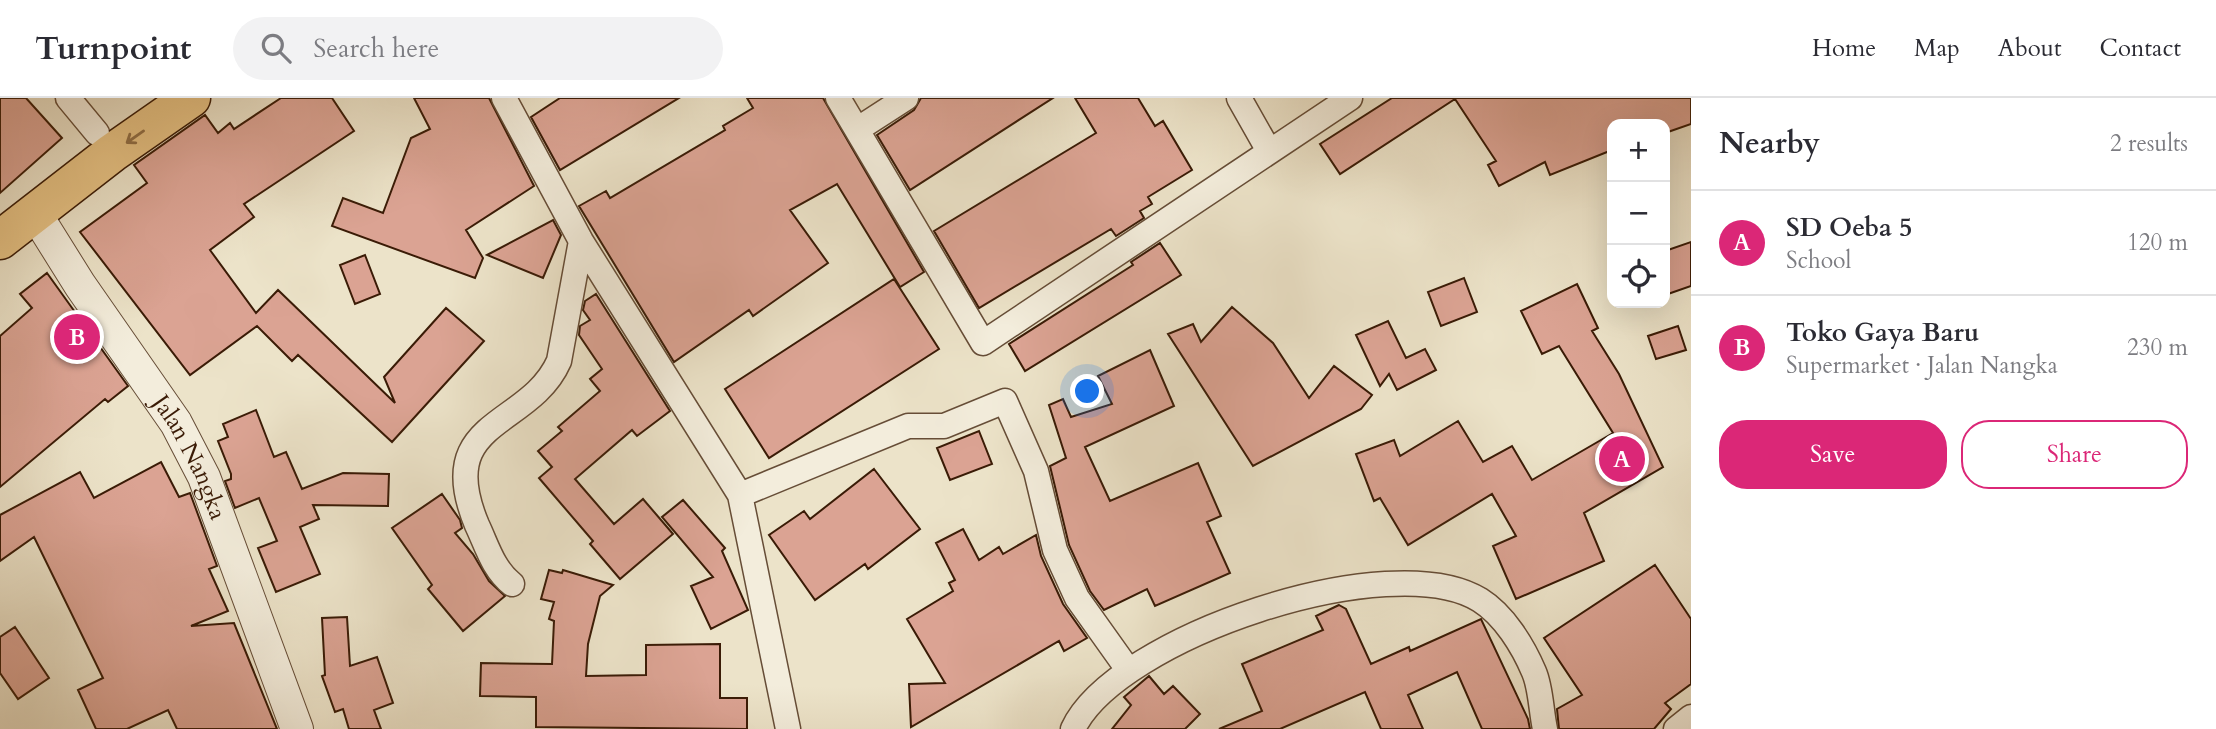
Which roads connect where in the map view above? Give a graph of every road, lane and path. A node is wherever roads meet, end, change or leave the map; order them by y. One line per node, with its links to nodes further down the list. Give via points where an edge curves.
1 (68, 98): 10 (street)
2 (147, 98): 10 (highway)
3 (191, 98): 12 (highway, one-way to 12)
4 (504, 98): 14 (street)
5 (838, 98): 9 (street)
6 (906, 98): 9 (street)
7 (1239, 98): 11 (street)
8 (1350, 98): 11 (street)
9 (858, 129): 11 (street, via 983,343)
10 (97, 133): 12 (highway)
11 (1269, 151)
12 (18, 212): 13 (highway); 19 (street, Jalan Nangka, via 80,285 176,423 204,477)
13 (0, 240)
14 (581, 241): 15 (street); 16 (street, via 553,374 539,393 489,426 469,458 468,502 494,563)
15 (740, 495): 17 (street, via 908,426 944,426 1005,401 1035,471 1060,562 1077,598); 20 (street)
16 (512, 584)
17 (1129, 671): 21 (street, via 1093,700); 22 (street, via 1254,609 1336,588 1429,584 1480,600 1504,621 1534,673)
18 (1691, 717): 23 (street)
19 (297, 729)
20 (788, 729)
21 (1073, 729)
22 (1545, 729)
23 (1676, 729)

